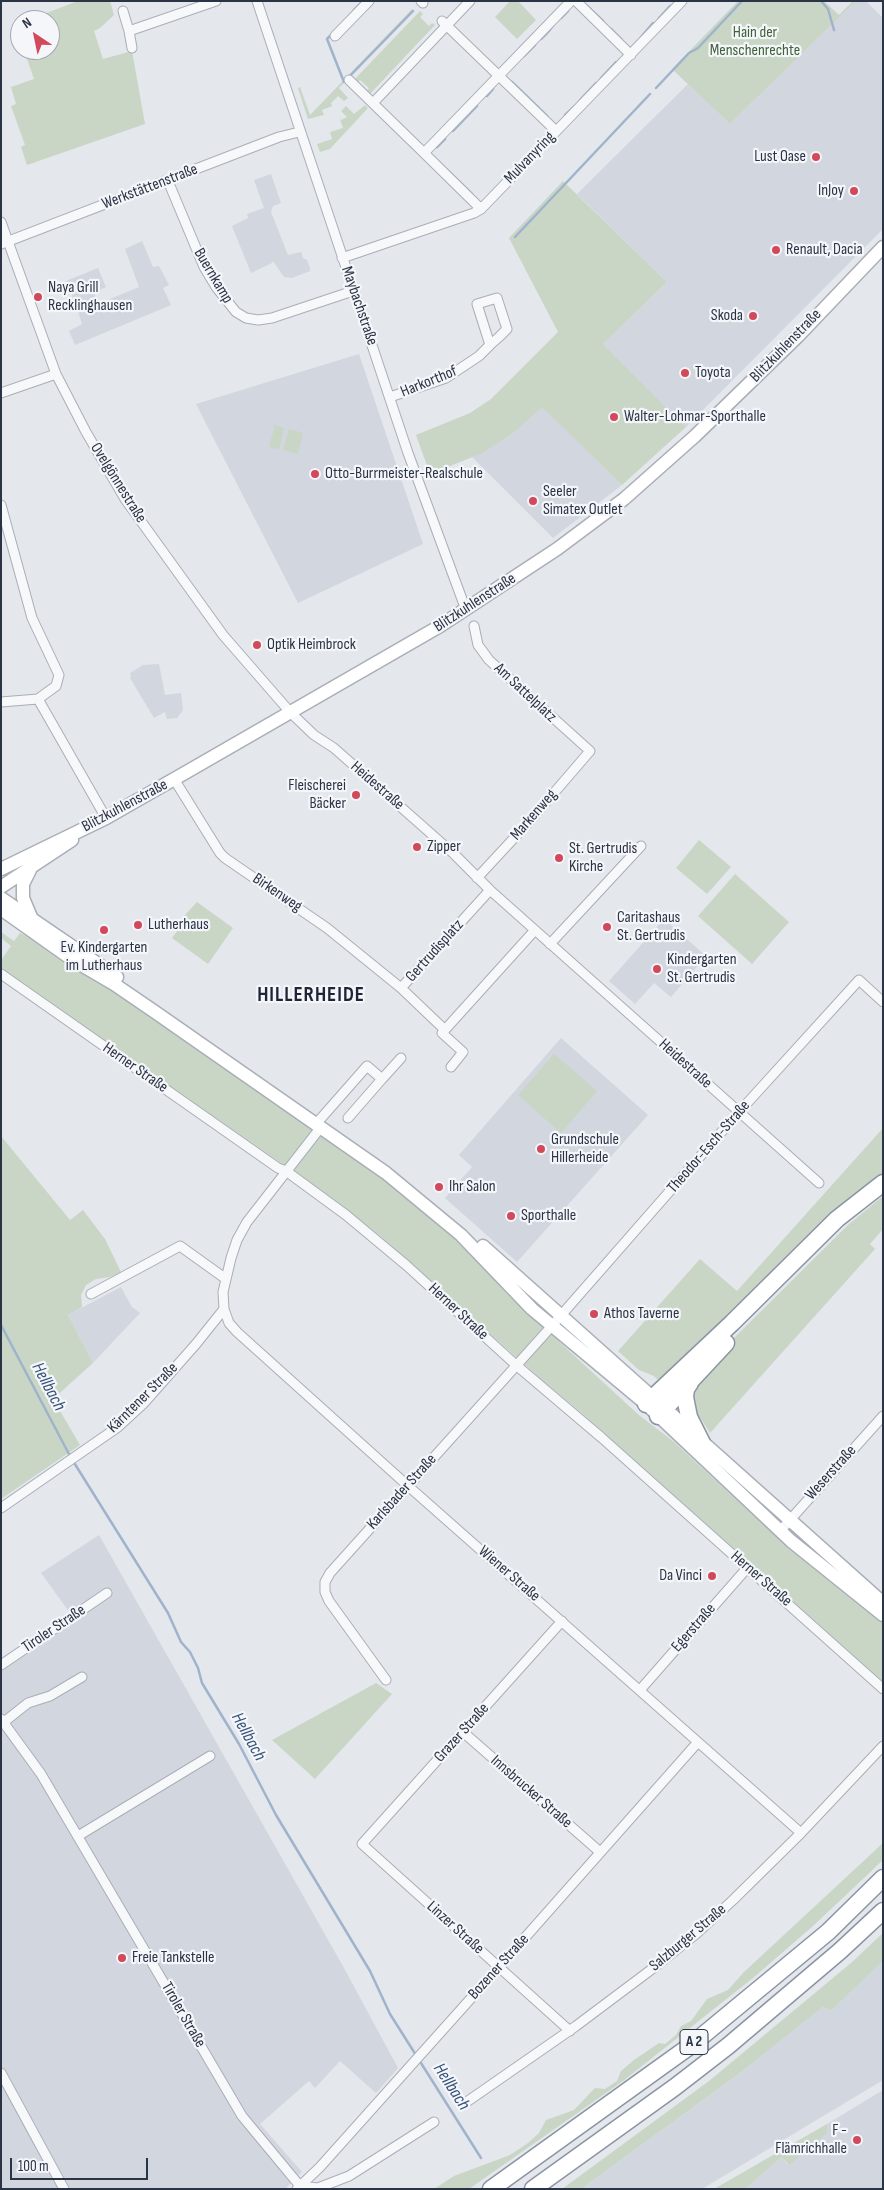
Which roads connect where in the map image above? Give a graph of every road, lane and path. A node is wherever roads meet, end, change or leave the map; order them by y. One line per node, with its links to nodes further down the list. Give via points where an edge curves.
1 (216, 1): 10 (street)
2 (257, 1): 18 (street, Maybachstraße)
3 (369, 1): 11 (street)
4 (470, 1): 9 (street)
5 (571, 1): 14 (street)
6 (576, 1): 13 (street)
7 (682, 1): 13 (street, Mulvanyring)
8 (123, 11): 10 (street)
9 (445, 23): 14 (street); 16 (street)
10 (129, 31): 12 (street)
11 (335, 36)
12 (132, 48)
13 (631, 55): 17 (street, Mulvanyring)
14 (499, 76): 17 (street); 19 (street)
15 (349, 80): 16 (street)
16 (373, 103): 19 (street)
17 (556, 131): 21 (street, Mulvanyring)
18 (300, 132): 20 (street, Werkstättenstraße, via 279,137); 25 (street, Maybachstraße)
19 (424, 153): 21 (street)
20 (168, 181): 23 (street, Werkstättenstraße); 26 (street, Buernkamp, via 204,267 220,293 236,312 246,318 272,318)
21 (481, 209): 25 (street, Mulvanyring)
22 (1, 222): 23 (street, Ovelgönnestraße)
23 (5, 243): 28 (street, Ovelgönnestraße)
24 (883, 247): 32 (main road, Blitzkuhlenstraße, via 730,403 635,490 562,546)
25 (342, 258): 26 (street, Maybachstraße)
26 (353, 291): 30 (street, Maybachstraße)
27 (490, 345): 27 (street, Harkorthof, via 507,329 497,298 477,304); 30 (street, Harkorthof, via 457,372)
28 (56, 374): 29 (street); 36 (street, Ovelgönnestraße, via 125,499 223,635)
29 (1, 393)
30 (390, 397): 32 (street, Maybachstraße, via 428,511)
31 (1, 505): 34 (street, via 32,618 59,675 56,686)
32 (466, 610): 36 (main road, Blitzkuhlenstraße)
33 (474, 626): 37 (street, Am Sattelplatz, via 478,644 489,660)
34 (38, 699): 35 (street); 39 (street)
35 (1, 702)
36 (290, 712): 38 (main road, Blitzkuhlenstraße); 43 (street, Heidestraße, via 420,824)
37 (590, 751): 43 (street, Markenweg)
38 (174, 779): 39 (main road, Blitzkuhlenstraße); 52 (street, Birkenweg, via 220,853 328,928)
39 (106, 818): 41 (main road); 42 (main road, Blitzkuhlenstraße)
40 (641, 846): 50 (street)
41 (31, 868): 44 (main road); 48 (main road, via 23,884)
42 (1, 869)
43 (476, 878): 45 (street, Heidestraße)
44 (1, 887)
45 (490, 890): 49 (street, Heidestraße); 52 (street, Gertrudisplatz)
46 (1, 898): 48 (main road)
47 (1, 909): 60 (main road)
48 (31, 917): 60 (main road)
49 (534, 930): 50 (street, Heidestraße); 54 (street)
50 (550, 944): 58 (street, Heidestraße)
51 (1, 974): 61 (street, Herner Straße)
52 (400, 988): 54 (street, Gertrudisplatz)
53 (883, 1002): 58 (street, Theodor-Esch-Straße, via 859,980)
54 (445, 1030): 56 (street, Gertrudisplatz, via 442,1033 464,1052)
55 (401, 1058): 57 (street)
56 (451, 1067)
57 (382, 1079): 59 (street); 60 (street, via 368,1066)
58 (739, 1112): 62 (street, Heidestraße); 68 (street, Theodor-Esch-Straße)
59 (348, 1118)
60 (319, 1123): 61 (street); 68 (main road, via 422,1193); 69 (main road, via 461,1235)
61 (286, 1171): 65 (street, via 247,1222 237,1240); 70 (street, Herner Straße, via 406,1265)
62 (820, 1183)
63 (883, 1183): 72 (highway, via 837,1219)
64 (883, 1194): 71 (highway, via 840,1228)
65 (226, 1279): 66 (street, via 180,1246); 67 (street)
66 (91, 1294)
67 (224, 1309): 76 (street, Wiener Straße, via 229,1323 237,1332); 77 (street, Kärntener Straße, via 143,1404 118,1427)
68 (560, 1316): 69 (street, Karlsbader Straße); 72 (main road)
69 (552, 1326): 70 (street, Karlsbader Straße); 72 (main road)
70 (516, 1365): 76 (street, Karlsbader Straße); 80 (street, Herner Straße)
71 (697, 1373): 73 (highway); 75 (highway, via 686,1389 685,1397 688,1417)
72 (649, 1400): 73 (main road)
73 (662, 1412): 75 (main road); 79 (main road)
74 (883, 1416): 78 (street, Weserstraße)
75 (702, 1443): 78 (main road)
76 (408, 1486): 84 (street, Wiener Straße); 87 (street, Karlsbader Straße, via 325,1582 329,1602)
77 (1, 1508)
78 (789, 1520): 79 (street, Weserstraße); 82 (main road)
79 (781, 1530): 83 (main road)
80 (748, 1567): 88 (street, Herner Straße); 89 (street, Egerstraße)
81 (107, 1593): 85 (street, Tiroler Straße)
82 (883, 1603)
83 (883, 1615)
84 (562, 1621): 89 (street, Wiener Straße); 91 (street, Grazer Straße)
85 (1, 1665)
86 (82, 1677): 90 (street, Tiroler Straße)
87 (386, 1680)
88 (883, 1689)
89 (640, 1690): 92 (street, Wiener Straße)
90 (2, 1720): 96 (street, Tiroler Straße, via 41,1774)
91 (463, 1732): 97 (street, Grazer Straße); 98 (street, Innsbrucker Straße)
92 (698, 1742): 95 (street, Wiener Straße); 98 (street, Bozener Straße)
93 (883, 1746): 95 (street, Salzburger Straße)
94 (210, 1756): 96 (street)
95 (801, 1833): 102 (street, Salzburger Straße, via 696,1934)
96 (78, 1836): 106 (street, Tiroler Straße, via 242,2116)
97 (362, 1844): 101 (street, Linzer Straße)
98 (600, 1852): 101 (street, Bozener Straße)
99 (883, 1878): 108 (highway, A 2, via 828,1932 690,2046)
100 (883, 1911): 109 (highway, A 2, via 721,2052)
101 (499, 1967): 102 (street, Linzer Straße); 106 (street, Bozener Straße, via 320,2167)
102 (570, 2031): 104 (street, Salzburger Straße)
103 (1, 2074): 107 (street)
104 (468, 2101)
105 (434, 2122): 106 (street, via 349,2176 318,2188)
106 (298, 2187)
107 (64, 2189)
108 (491, 2189)
109 (533, 2189)

